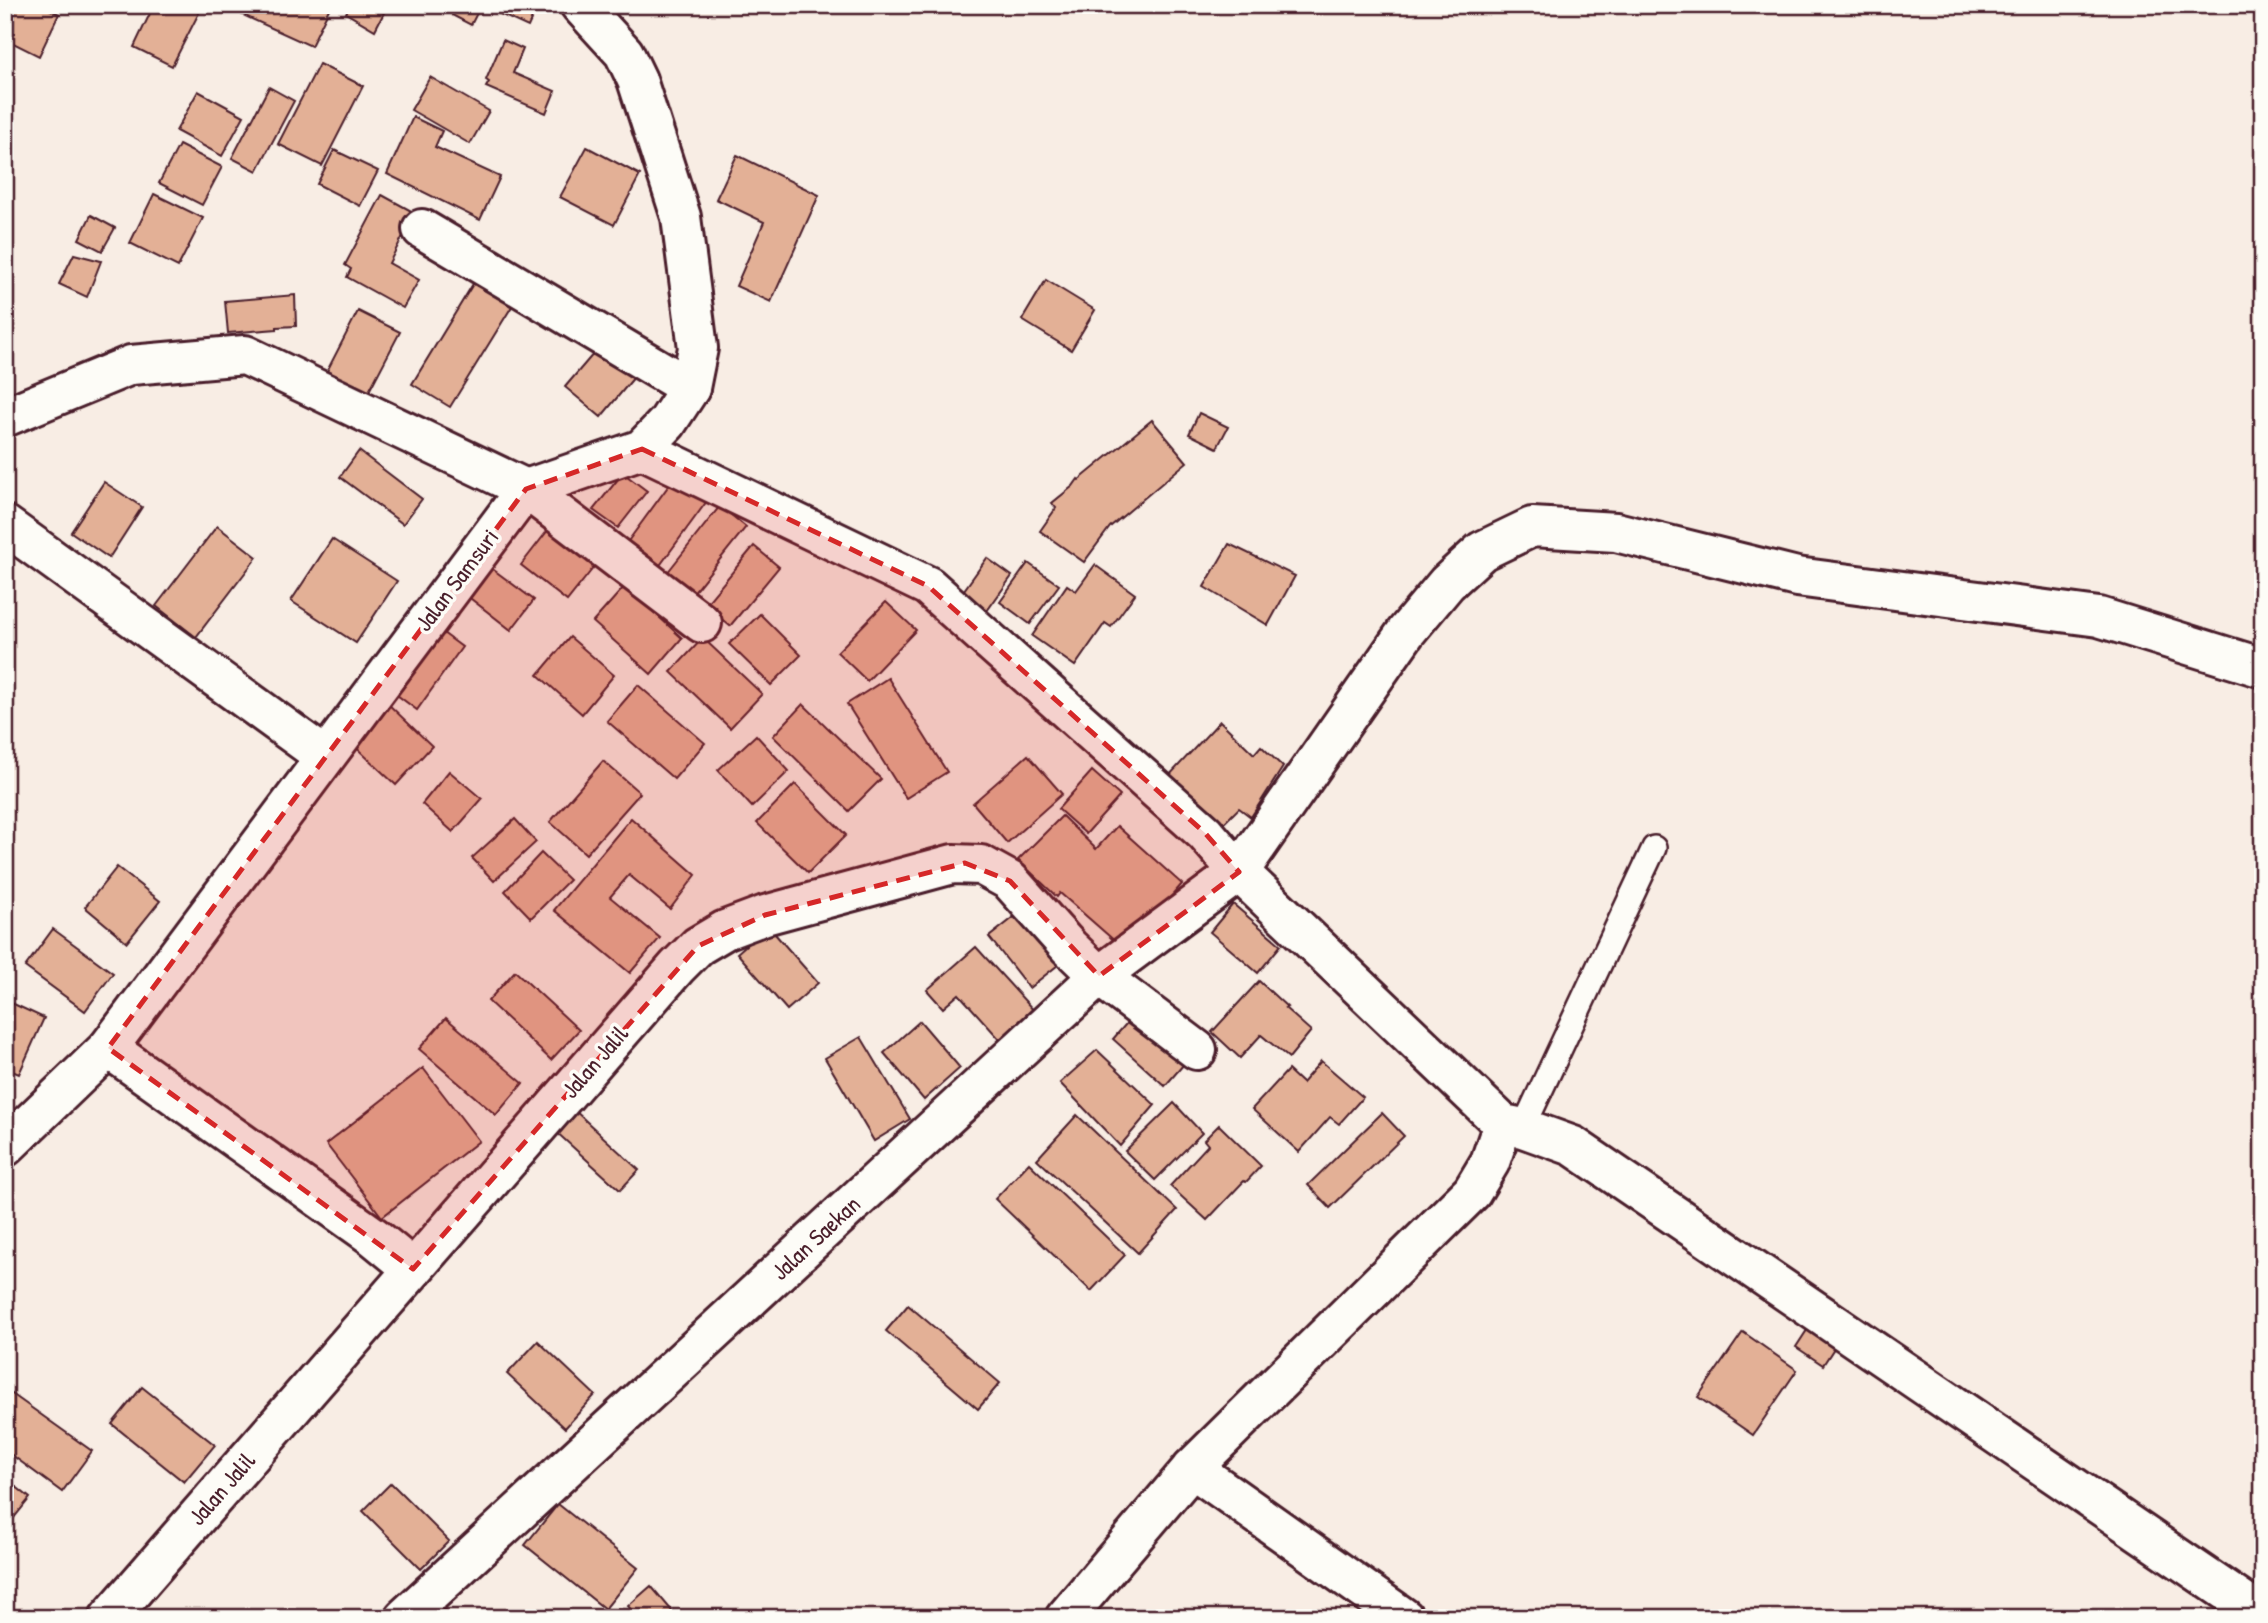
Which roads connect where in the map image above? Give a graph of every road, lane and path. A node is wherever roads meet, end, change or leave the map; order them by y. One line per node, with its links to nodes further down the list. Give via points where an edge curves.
1 (580, 5): 3 (street, via 624,52 681,217 698,348)
2 (422, 229): 3 (street)
3 (690, 388): 5 (street, via 667,423)
4 (5, 417): 6 (street, via 131,365 245,355)
5 (642, 449): 6 (street); 12 (street, via 928,586 1205,834)
6 (526, 489): 8 (street); 10 (street, Jalan Samsuri)
7 (5, 525): 10 (street)
8 (702, 623)
9 (2263, 667): 12 (street, Jalan Saekan, via 2099,617 1797,577 1616,532 1532,527 1482,551 1447,583 1414,622)
10 (324, 757): 14 (street, Jalan Samsuri)
11 (1654, 848): 17 (lane)
12 (1239, 872): 13 (street, Jalan Saekan); 17 (street)
13 (1099, 976): 15 (street, Jalan Jalil); 18 (street, Jalan Jalil, via 1010,881 981,864 953,864 725,930 698,946 677,967); 22 (street, Jalan Saekan)
14 (108, 1048): 16 (street, Jalan Samsuri); 18 (street)
15 (1197, 1050)
16 (14, 1124)
17 (1513, 1126): 19 (street, via 1472,1192); 20 (street, via 1573,1146)
18 (413, 1269): 21 (street, Jalan Jalil)
19 (1192, 1468): 23 (street); 24 (street)
20 (2263, 1616)
21 (109, 1618)
22 (404, 1618)
23 (1065, 1618)
24 (1404, 1618)

